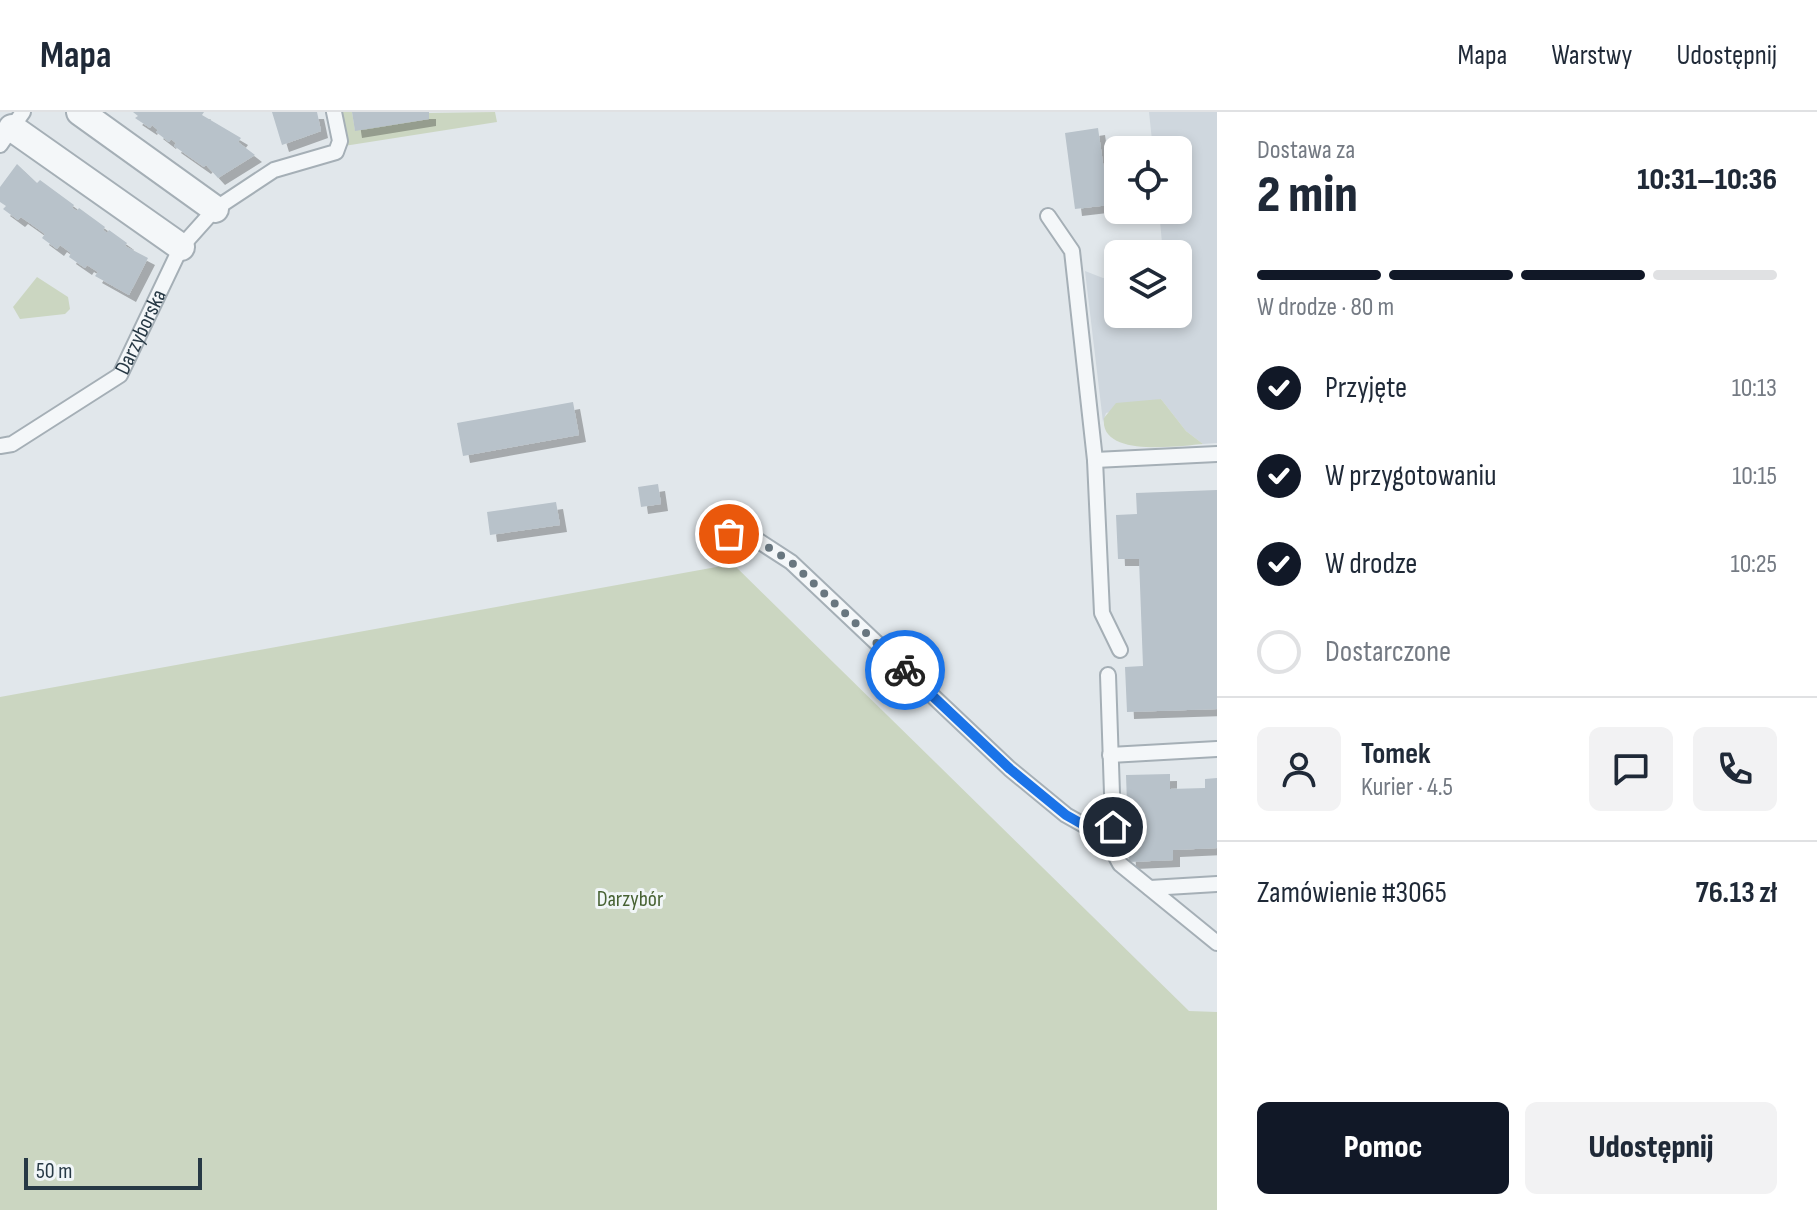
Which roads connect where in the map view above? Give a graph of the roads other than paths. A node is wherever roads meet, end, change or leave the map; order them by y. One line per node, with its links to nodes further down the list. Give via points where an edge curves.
1 (80, 112): 4 (street)
2 (334, 112): 4 (lane, Darzyborska, via 340,141 336,152 274,170)
3 (12, 128): 6 (street)
4 (215, 209): 6 (lane, Darzyborska)
5 (1048, 216): 9 (lane, via 1072,251)
6 (181, 247): 7 (lane, Darzyborska, via 120,375 12,444)
7 (0, 446)
8 (1217, 454): 9 (lane)
9 (1095, 460): 11 (lane, via 1102,613)
10 (729, 534): 15 (lane, via 754,538 791,562 1010,769 1066,815 1089,828)
11 (1120, 650)
12 (1108, 675): 14 (lane)
13 (1217, 749): 14 (lane)
14 (1110, 755): 15 (lane)
15 (1113, 827): 17 (lane, via 1120,864)
16 (1217, 884): 17 (lane)
17 (1150, 888): 18 (lane)
18 (1217, 943)

